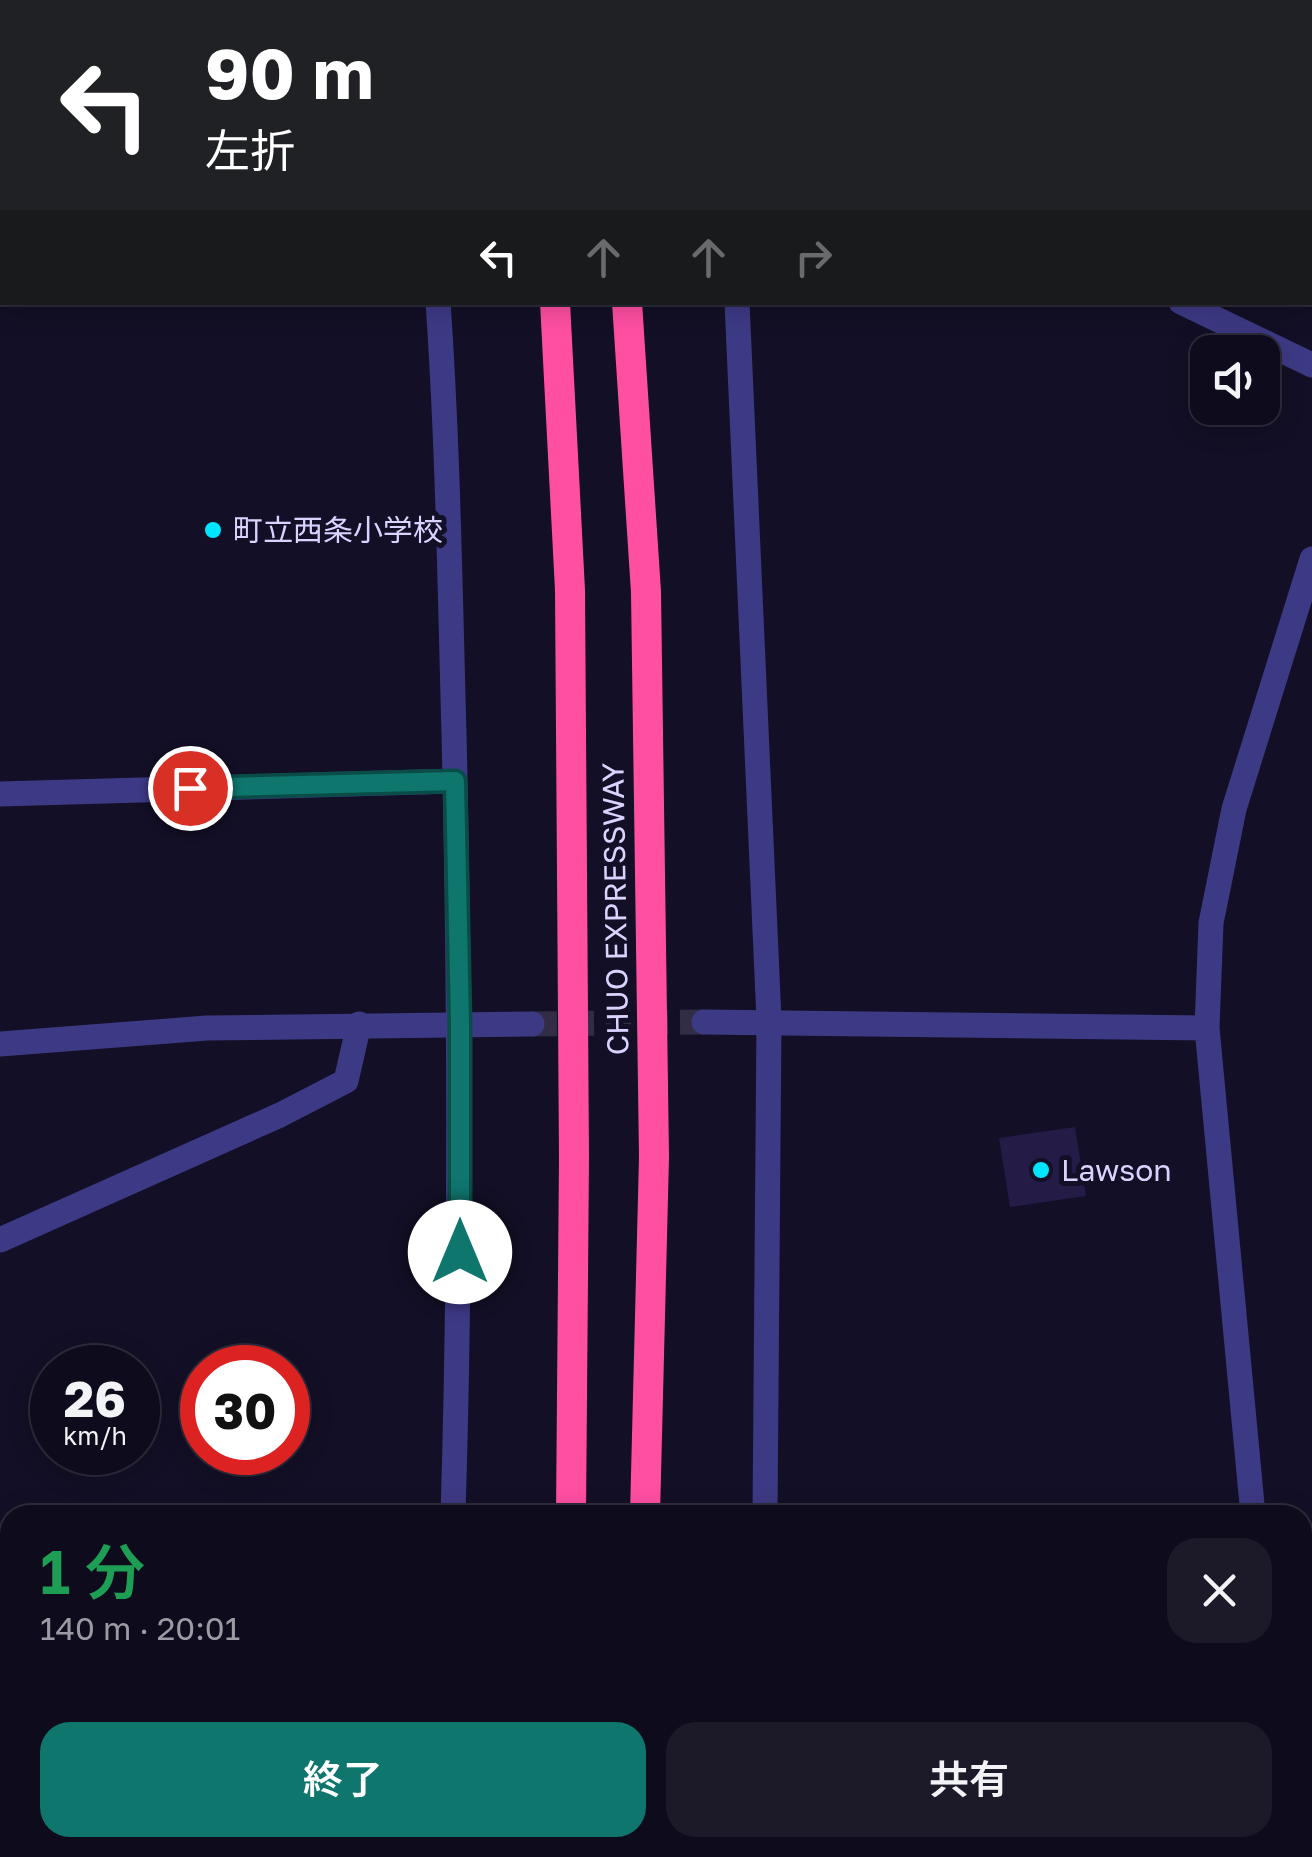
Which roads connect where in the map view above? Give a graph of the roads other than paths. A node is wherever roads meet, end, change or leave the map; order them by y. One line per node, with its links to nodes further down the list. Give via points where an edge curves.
1 (438, 305): 8 (street)
2 (554, 305): 19 (highway, CHUO EXPRESSWAY, via 570,590)
3 (627, 305): 20 (highway, CHUO EXPRESSWAY, via 646,592 654,1156)
4 (737, 305): 10 (street)
5 (1187, 305): 6 (street)
6 (1312, 365)
7 (1312, 559): 15 (street, via 1234,809 1212,924)
8 (455, 781): 9 (street); 12 (street)
9 (0, 794)
10 (770, 1020): 11 (street); 15 (street); 21 (street)
11 (704, 1022)
12 (460, 1023): 13 (street); 14 (street); 18 (street)
13 (359, 1024): 16 (street); 17 (street, via 346,1082)
14 (532, 1024)
15 (1207, 1028): 22 (street)
16 (0, 1044)
17 (0, 1240)
18 (453, 1505)
19 (571, 1505)
20 (645, 1505)
21 (765, 1505)
22 (1252, 1505)

